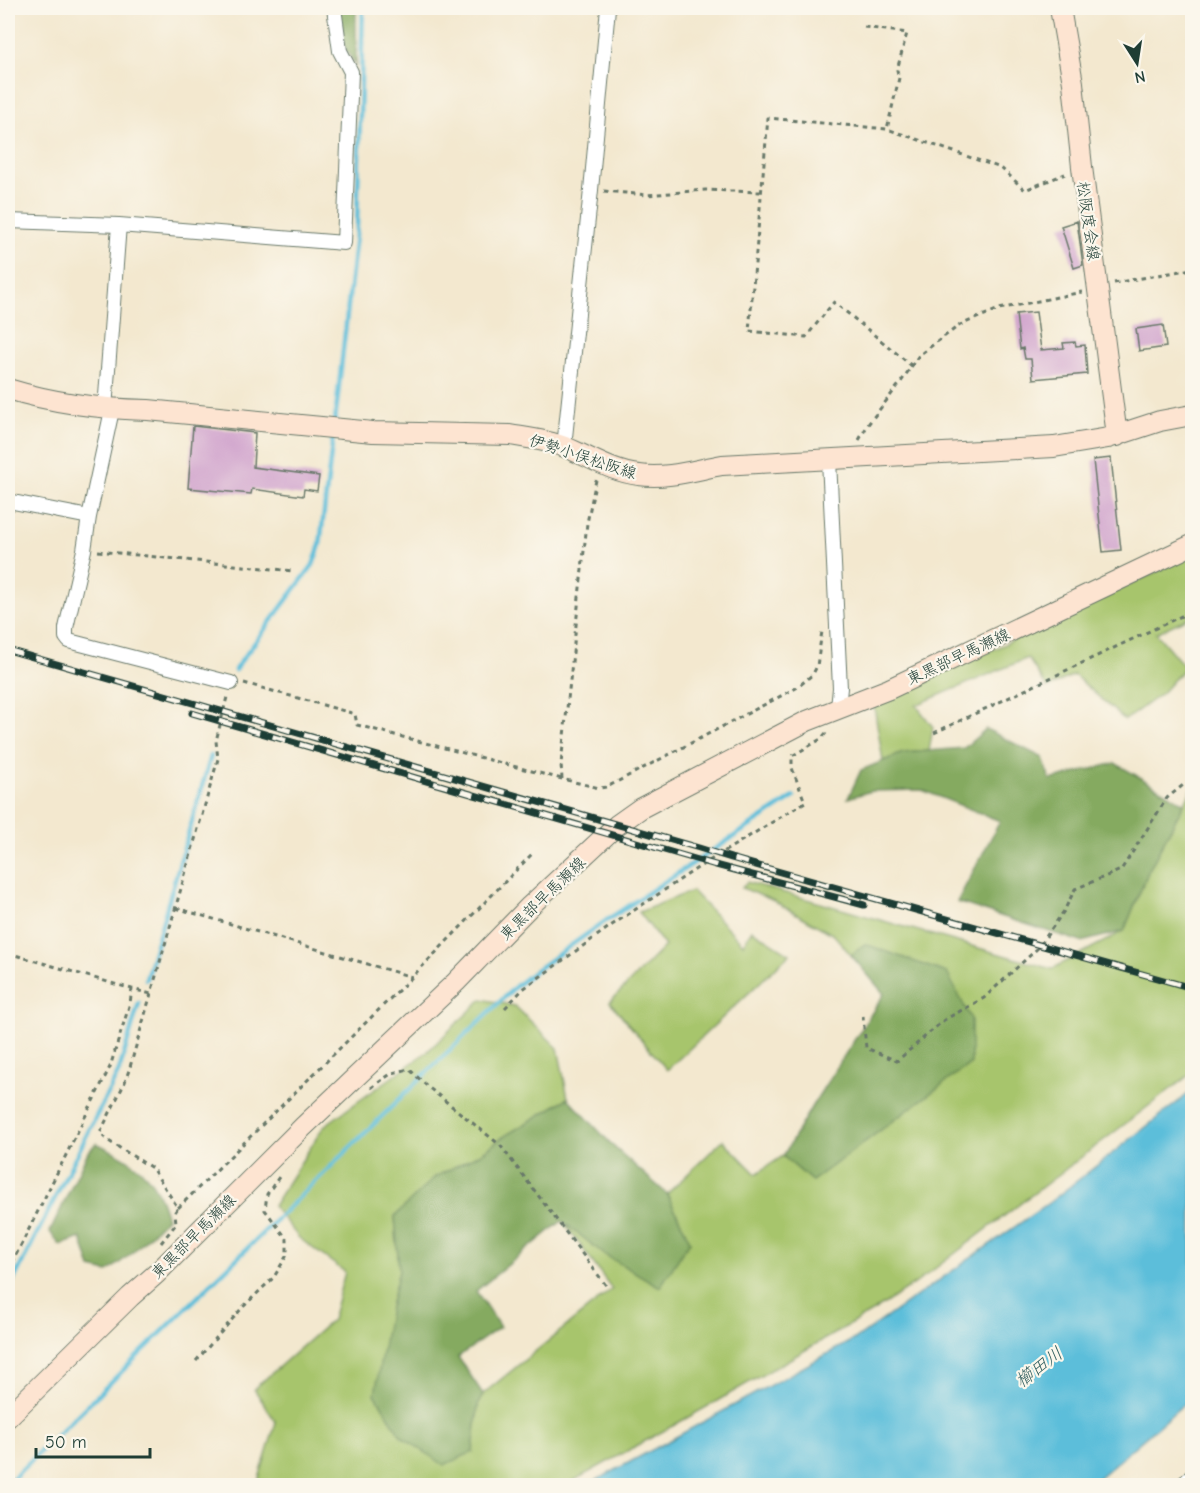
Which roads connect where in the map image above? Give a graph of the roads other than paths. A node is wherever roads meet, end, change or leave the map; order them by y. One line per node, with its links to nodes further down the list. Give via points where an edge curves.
1 (334, 8): 5 (street, via 340,51 351,72 344,243)
2 (608, 8): 10 (street)
3 (1060, 8): 9 (main road, 松阪度会線)
4 (8, 221): 5 (street)
5 (119, 225): 7 (street)
6 (8, 389): 7 (main road, 伊勢小俣松阪線)
7 (108, 409): 10 (main road, 伊勢小俣松阪線, via 373,432 510,435); 13 (street)
8 (1192, 415): 9 (main road, 伊勢小俣松阪線)
9 (1117, 435): 11 (main road, 伊勢小俣松阪線, via 1027,450)
10 (564, 447): 11 (main road, 伊勢小俣松阪線, via 623,472 662,477 722,465)
11 (829, 460): 16 (street)
12 (8, 501): 13 (street)
13 (89, 517): 15 (street, via 66,628 69,641)
14 (1192, 545): 16 (main road, 東黒部早馬瀬線, via 889,689)
15 (231, 683)
16 (838, 708): 17 (main road, 東黒部早馬瀬線, via 640,808 617,825)
17 (8, 1416)
18 (1192, 1476): 19 (street)
19 (1181, 1485)

